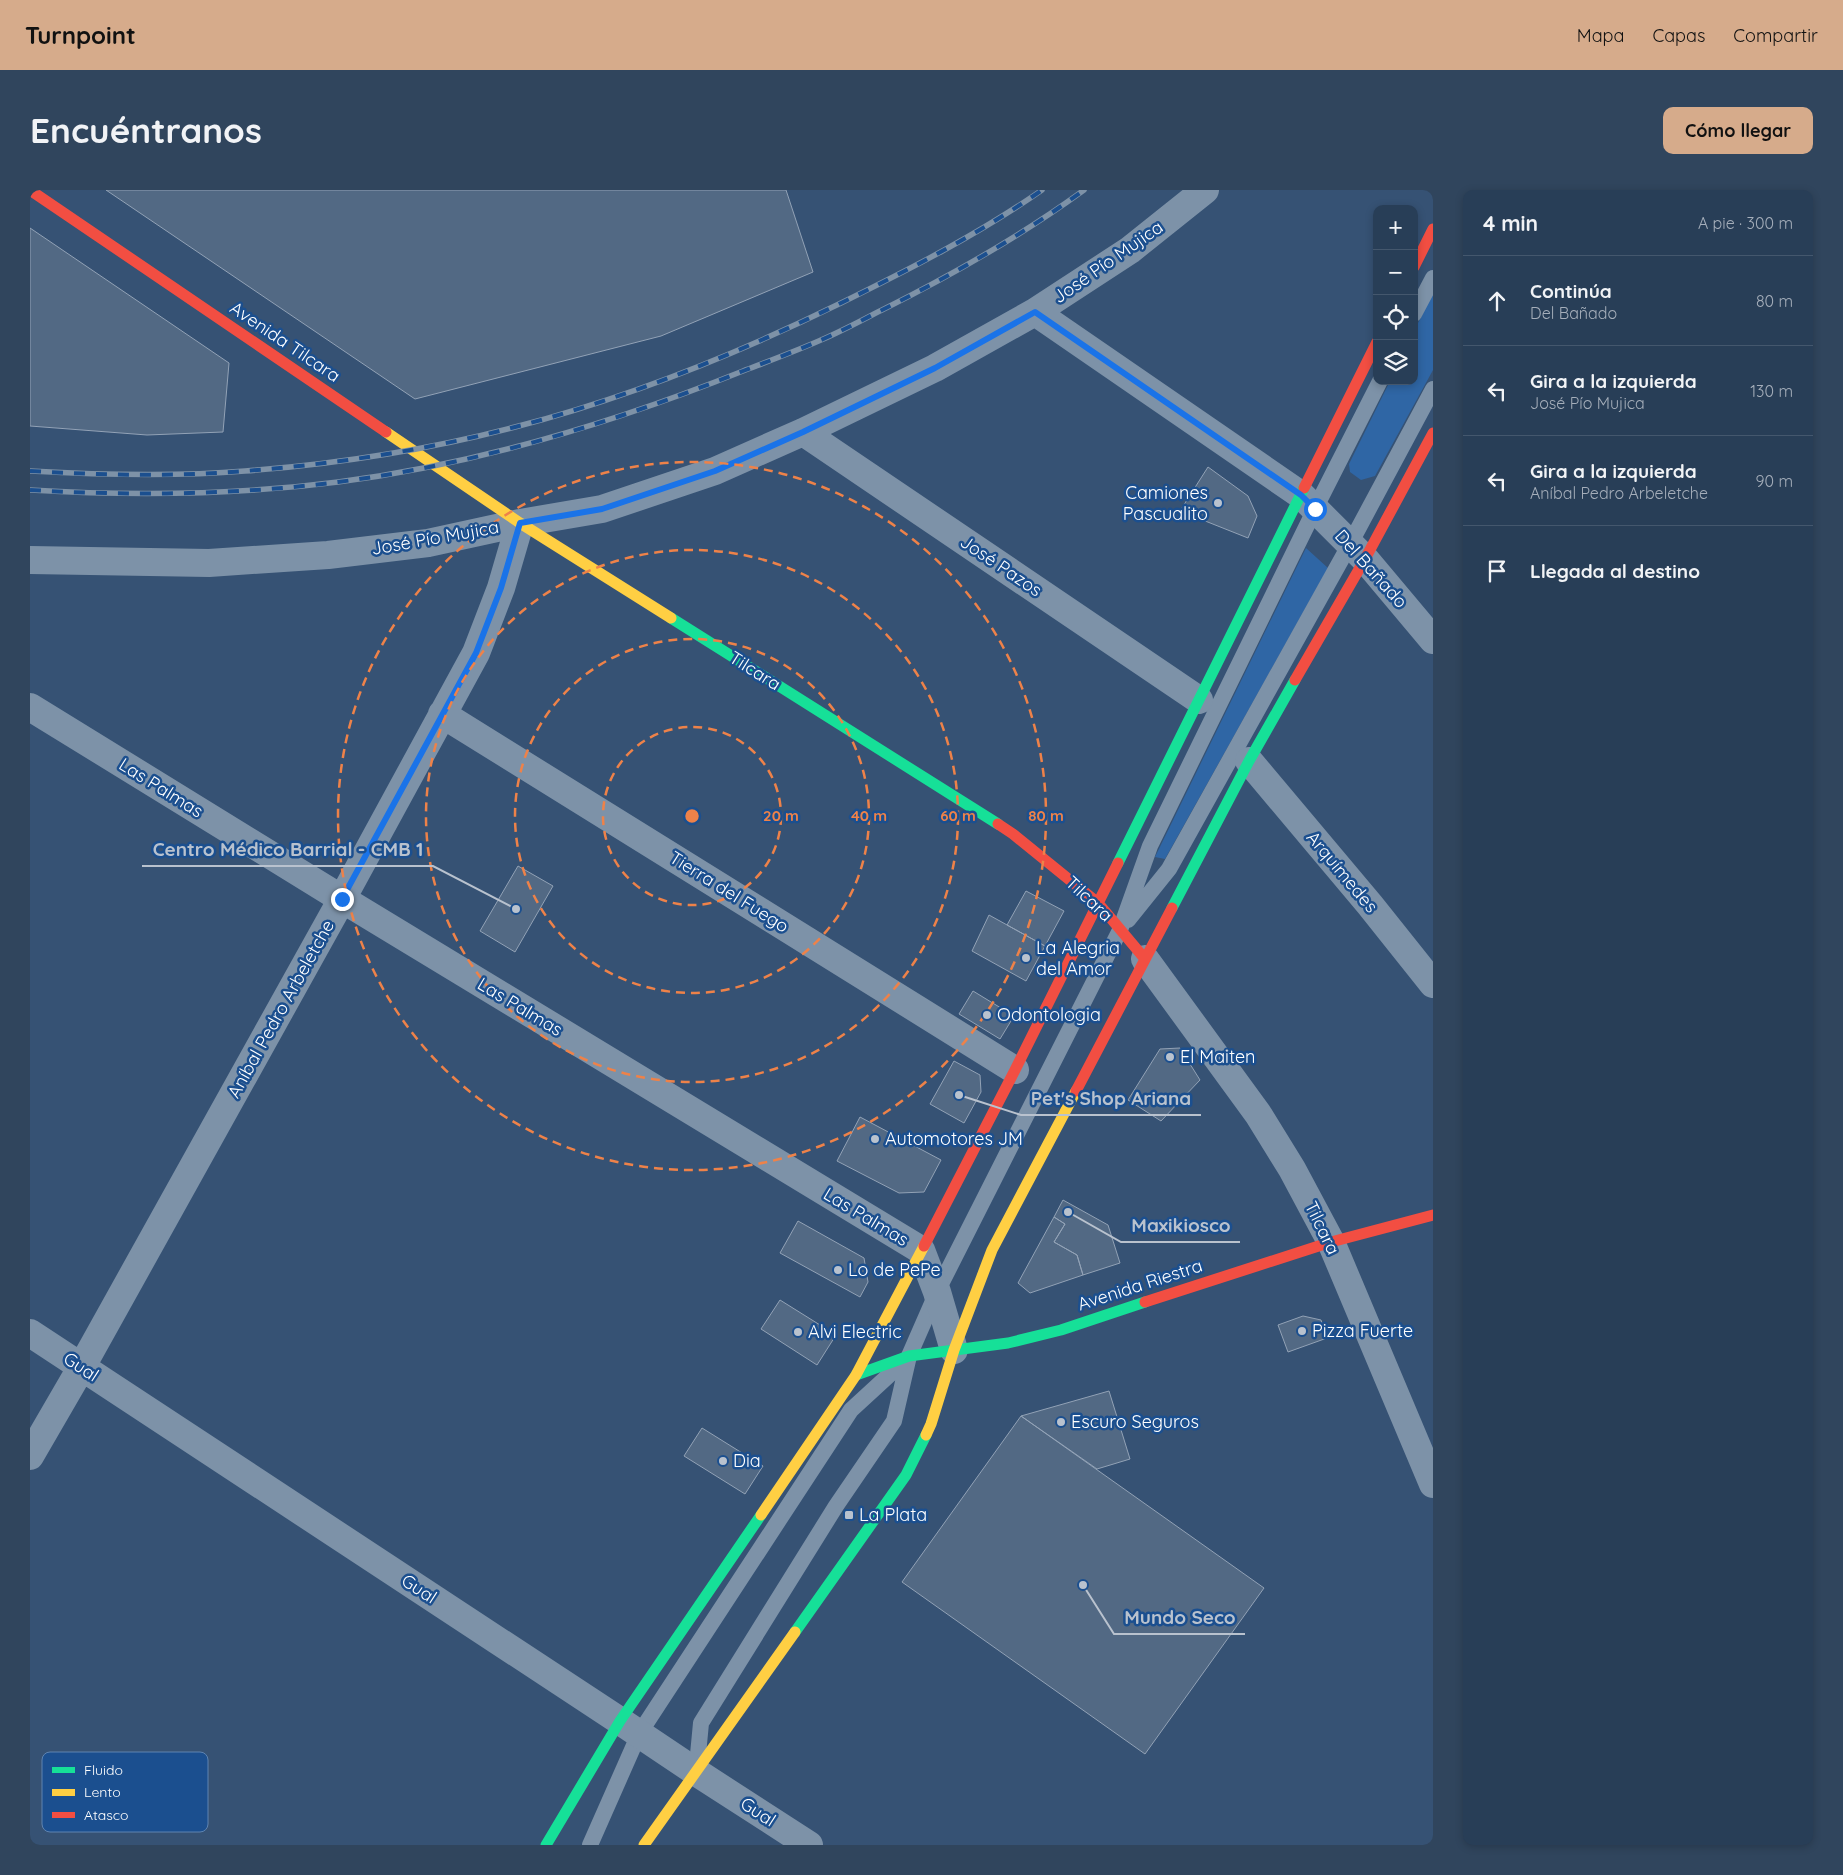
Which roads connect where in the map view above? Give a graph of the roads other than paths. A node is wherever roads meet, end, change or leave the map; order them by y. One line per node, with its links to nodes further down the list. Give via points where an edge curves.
1 (30, 190): 14 (main road, Avenida Tilcara)
2 (1205, 190): 7 (street, José Pío Mujica, via 1130,250)
3 (1433, 229): 4 (main road)
4 (1418, 259)
5 (1433, 278): 6 (lane)
6 (1418, 306)
7 (1035, 312): 11 (street, José Pío Mujica, via 935,368); 13 (street, Del Bañado)
8 (1373, 351): 13 (main road)
9 (1378, 385): 13 (lane)
10 (1433, 389): 15 (lane)
11 (803, 432): 14 (street, José Pío Mujica, via 715,471 650,494 602,509); 18 (street, José Pazos)
12 (1433, 433): 15 (main road)
13 (1308, 502): 15 (street, Del Bañado); 18 (main road); 24 (lane, via 1150,846)
14 (520, 523): 16 (street, José Pío Mujica, via 428,543 328,556 209,563); 20 (street, Aníbal Pedro Arbeletche, via 501,588 479,645); 23 (main road, Tilcara, via 1013,834)
15 (1358, 551): 17 (street, Del Bañado); 21 (main road); 24 (lane, via 1169,870)
16 (30, 560)
17 (1433, 640)
18 (1199, 700): 23 (main road)
19 (30, 707): 22 (street, Las Palmas)
20 (442, 714): 22 (street, Aníbal Pedro Arbeletche); 27 (street, Tierra del Fuego)
21 (1249, 762): 25 (main road); 26 (street, Arquímedes)
22 (342, 899): 30 (street, Las Palmas); 35 (street, Aníbal Pedro Arbeletche)
23 (1098, 903): 24 (main road, Tilcara); 27 (main road)
24 (1120, 930): 25 (main road, Tilcara); 31 (lane)
25 (1144, 959): 29 (street, Tilcara, via 1258,1114 1292,1169); 33 (main road, via 992,1250)
26 (1433, 984)
27 (1015, 1070): 30 (main road)
28 (1433, 1216): 29 (main road, Avenida Riestra)
29 (1330, 1242): 33 (main road, Avenida Riestra, via 1061,1330 1008,1343); 38 (street, Tilcara)
30 (921, 1250): 31 (street, Las Palmas); 36 (main road)
31 (937, 1292): 33 (street, Las Palmas); 34 (lane)
32 (30, 1333): 35 (street, Gual)
33 (954, 1350): 34 (main road, Avenida Riestra); 40 (main road, via 931,1424 906,1475)
34 (910, 1356): 36 (main road, Avenida Riestra); 39 (lane, via 851,1410); 40 (lane, via 894,1421 836,1506 701,1723)
35 (81, 1368): 37 (street, Aníbal Pedro Arbeletche); 39 (street, Gual)
36 (856, 1375): 39 (main road)
37 (30, 1456)
38 (1433, 1484)
39 (630, 1727): 40 (street, Gual); 41 (main road); 42 (lane)
40 (696, 1772): 43 (main road); 44 (street, Gual)
41 (546, 1845)
42 (590, 1845)
43 (644, 1845)
44 (809, 1845)

